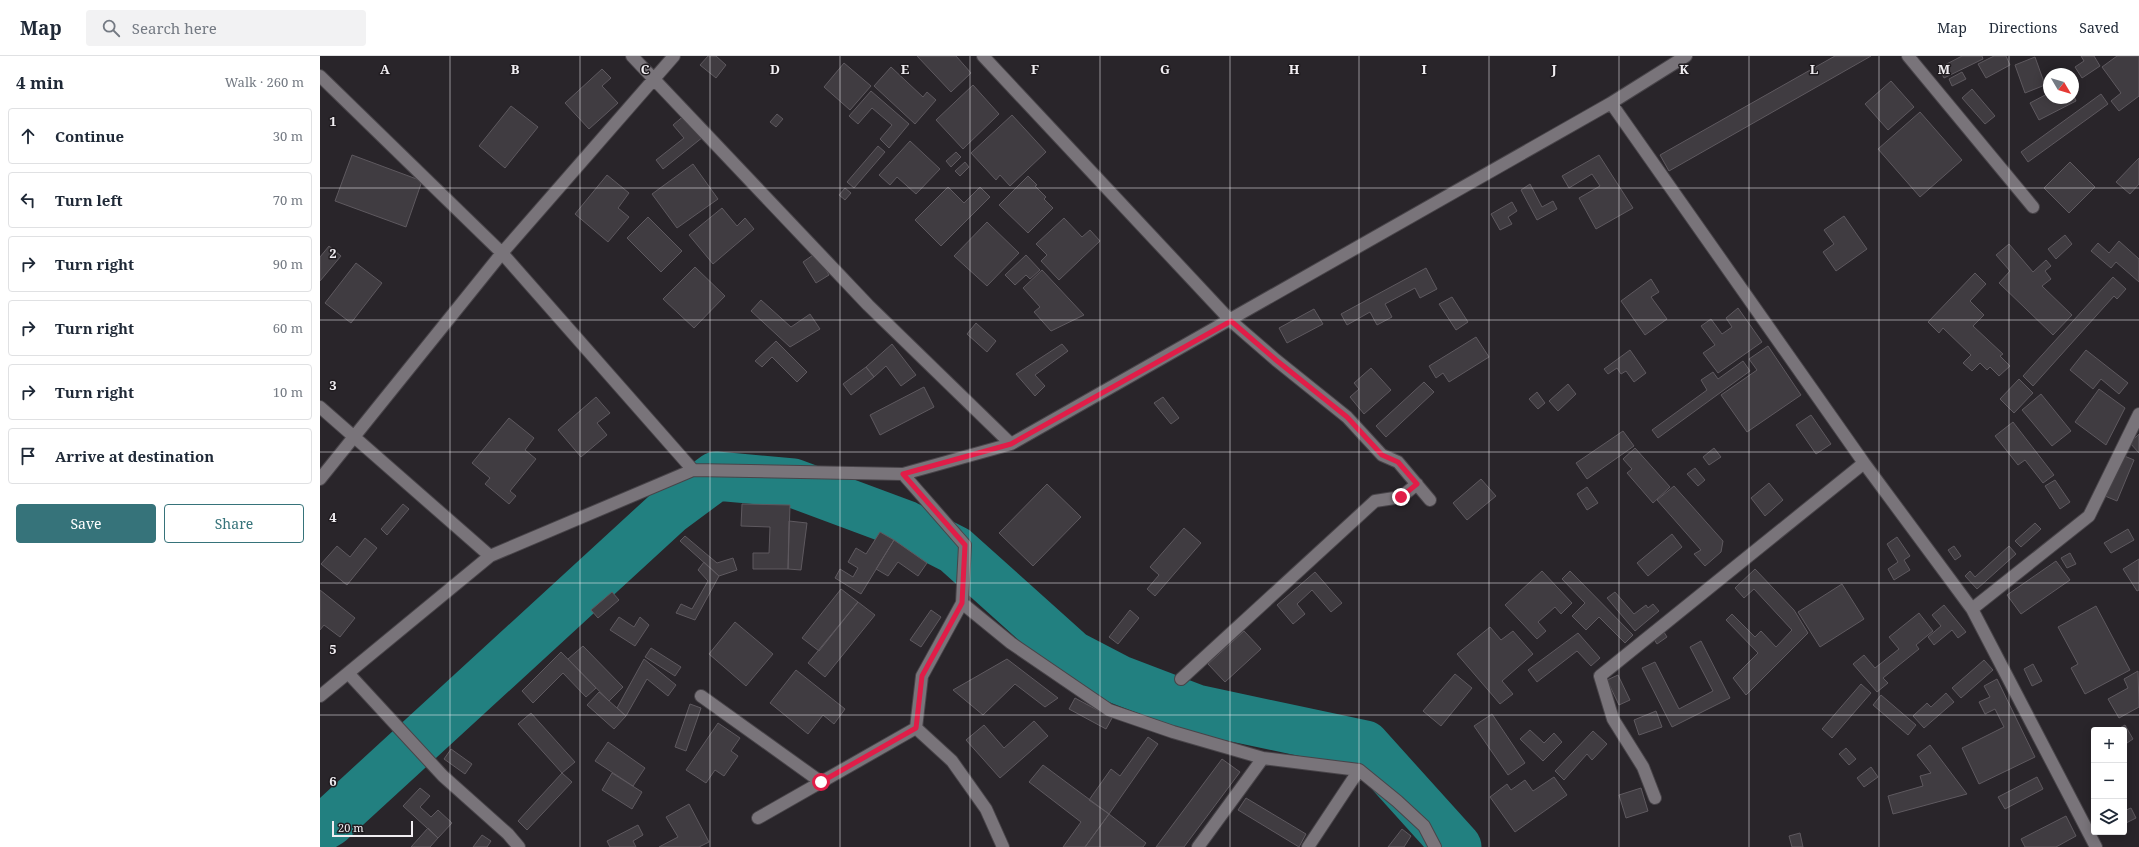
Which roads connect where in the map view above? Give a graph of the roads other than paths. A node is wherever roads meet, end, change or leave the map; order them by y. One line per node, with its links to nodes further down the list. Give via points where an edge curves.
1 (632, 56): 7 (street)
2 (674, 56): 7 (street)
3 (983, 56): 11 (street)
4 (1686, 56): 8 (street)
5 (1908, 56): 9 (street)
6 (320, 76): 10 (street)
7 (654, 79): 10 (street); 15 (street, via 868,304)
8 (1611, 103): 11 (street); 16 (street)
9 (2034, 207)
10 (502, 253): 14 (street); 17 (street)
11 (1231, 321): 15 (street); 20 (street, via 1347,417 1382,455 1398,462)
12 (320, 407): 14 (street)
13 (2138, 418): 24 (street, via 2089,516)
14 (355, 437): 19 (street); 22 (street)
15 (1011, 444): 18 (street)
16 (1864, 464): 24 (street); 33 (street, via 1600,676 1612,719 1643,767)
17 (693, 470): 18 (street); 22 (street)
18 (903, 474): 23 (street, via 965,545)
19 (320, 479)
20 (1417, 484): 21 (street); 26 (street, via 1401,497 1376,501)
21 (1430, 500)
22 (490, 556): 25 (street)
23 (962, 603): 29 (street, via 922,676); 30 (street, via 1011,643 1109,710)
24 (1972, 609): 40 (street)
25 (348, 673): 27 (street); 35 (street, via 443,776)
26 (1181, 679)
27 (320, 696)
28 (701, 696): 32 (street)
29 (916, 728): 32 (street); 36 (street, via 952,761 986,808)
30 (1263, 758): 31 (street); 37 (street)
31 (1358, 770): 38 (street); 39 (street, via 1424,826)
32 (821, 782): 34 (street)
33 (1655, 798)
34 (758, 818)
35 (519, 847)
36 (1003, 847)
37 (1198, 847)
38 (1308, 847)
39 (1435, 847)
40 (2096, 847)

